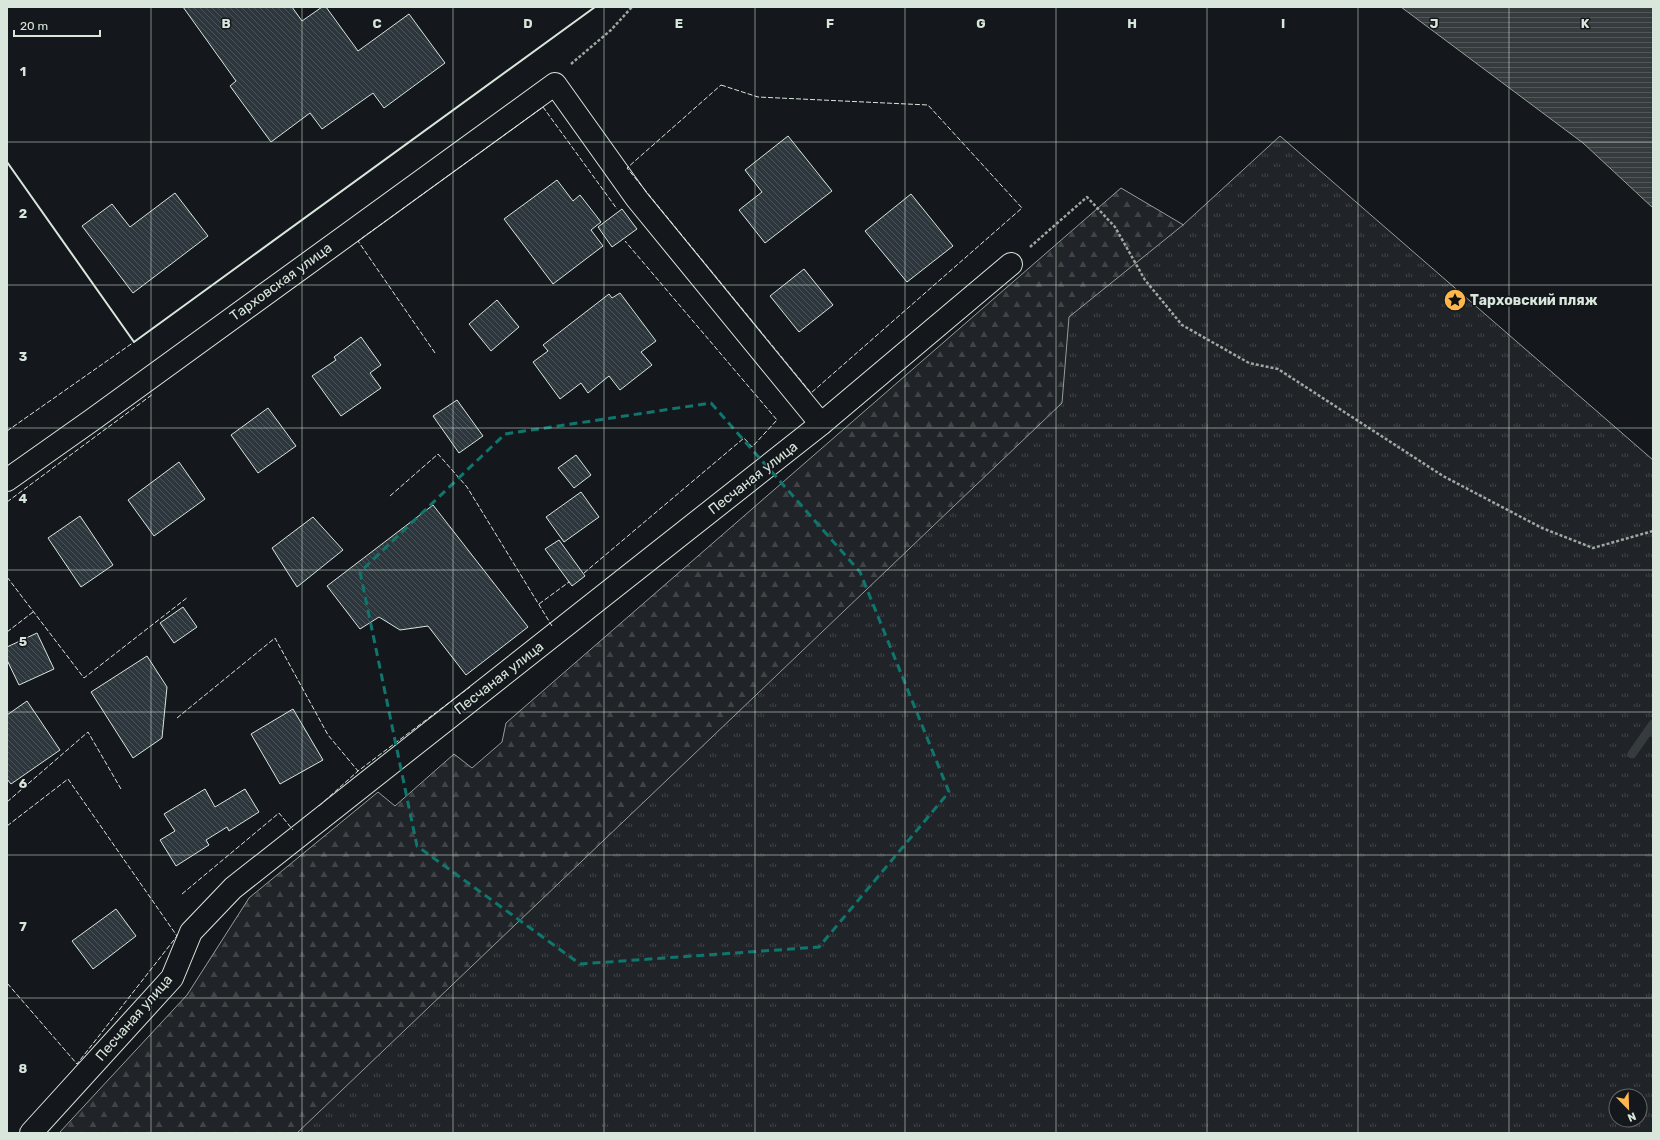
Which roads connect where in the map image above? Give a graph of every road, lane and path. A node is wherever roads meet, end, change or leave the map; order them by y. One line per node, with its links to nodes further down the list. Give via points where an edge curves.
1 (632, 7): 2 (path, via 611,30 569,66)
2 (555, 84): 4 (street, via 637,199); 5 (street, Тарховская улица)
3 (1011, 264): 4 (street, Песчаная улица); 6 (path, via 1087,197 1115,227 1145,280 1182,325 1248,363 1278,369 1443,476 1542,528 1593,548)
4 (821, 424): 7 (street, Песчаная улица, via 233,888 191,932 172,978)
5 (7, 480)
6 (1653, 531)
7 (31, 1133)

